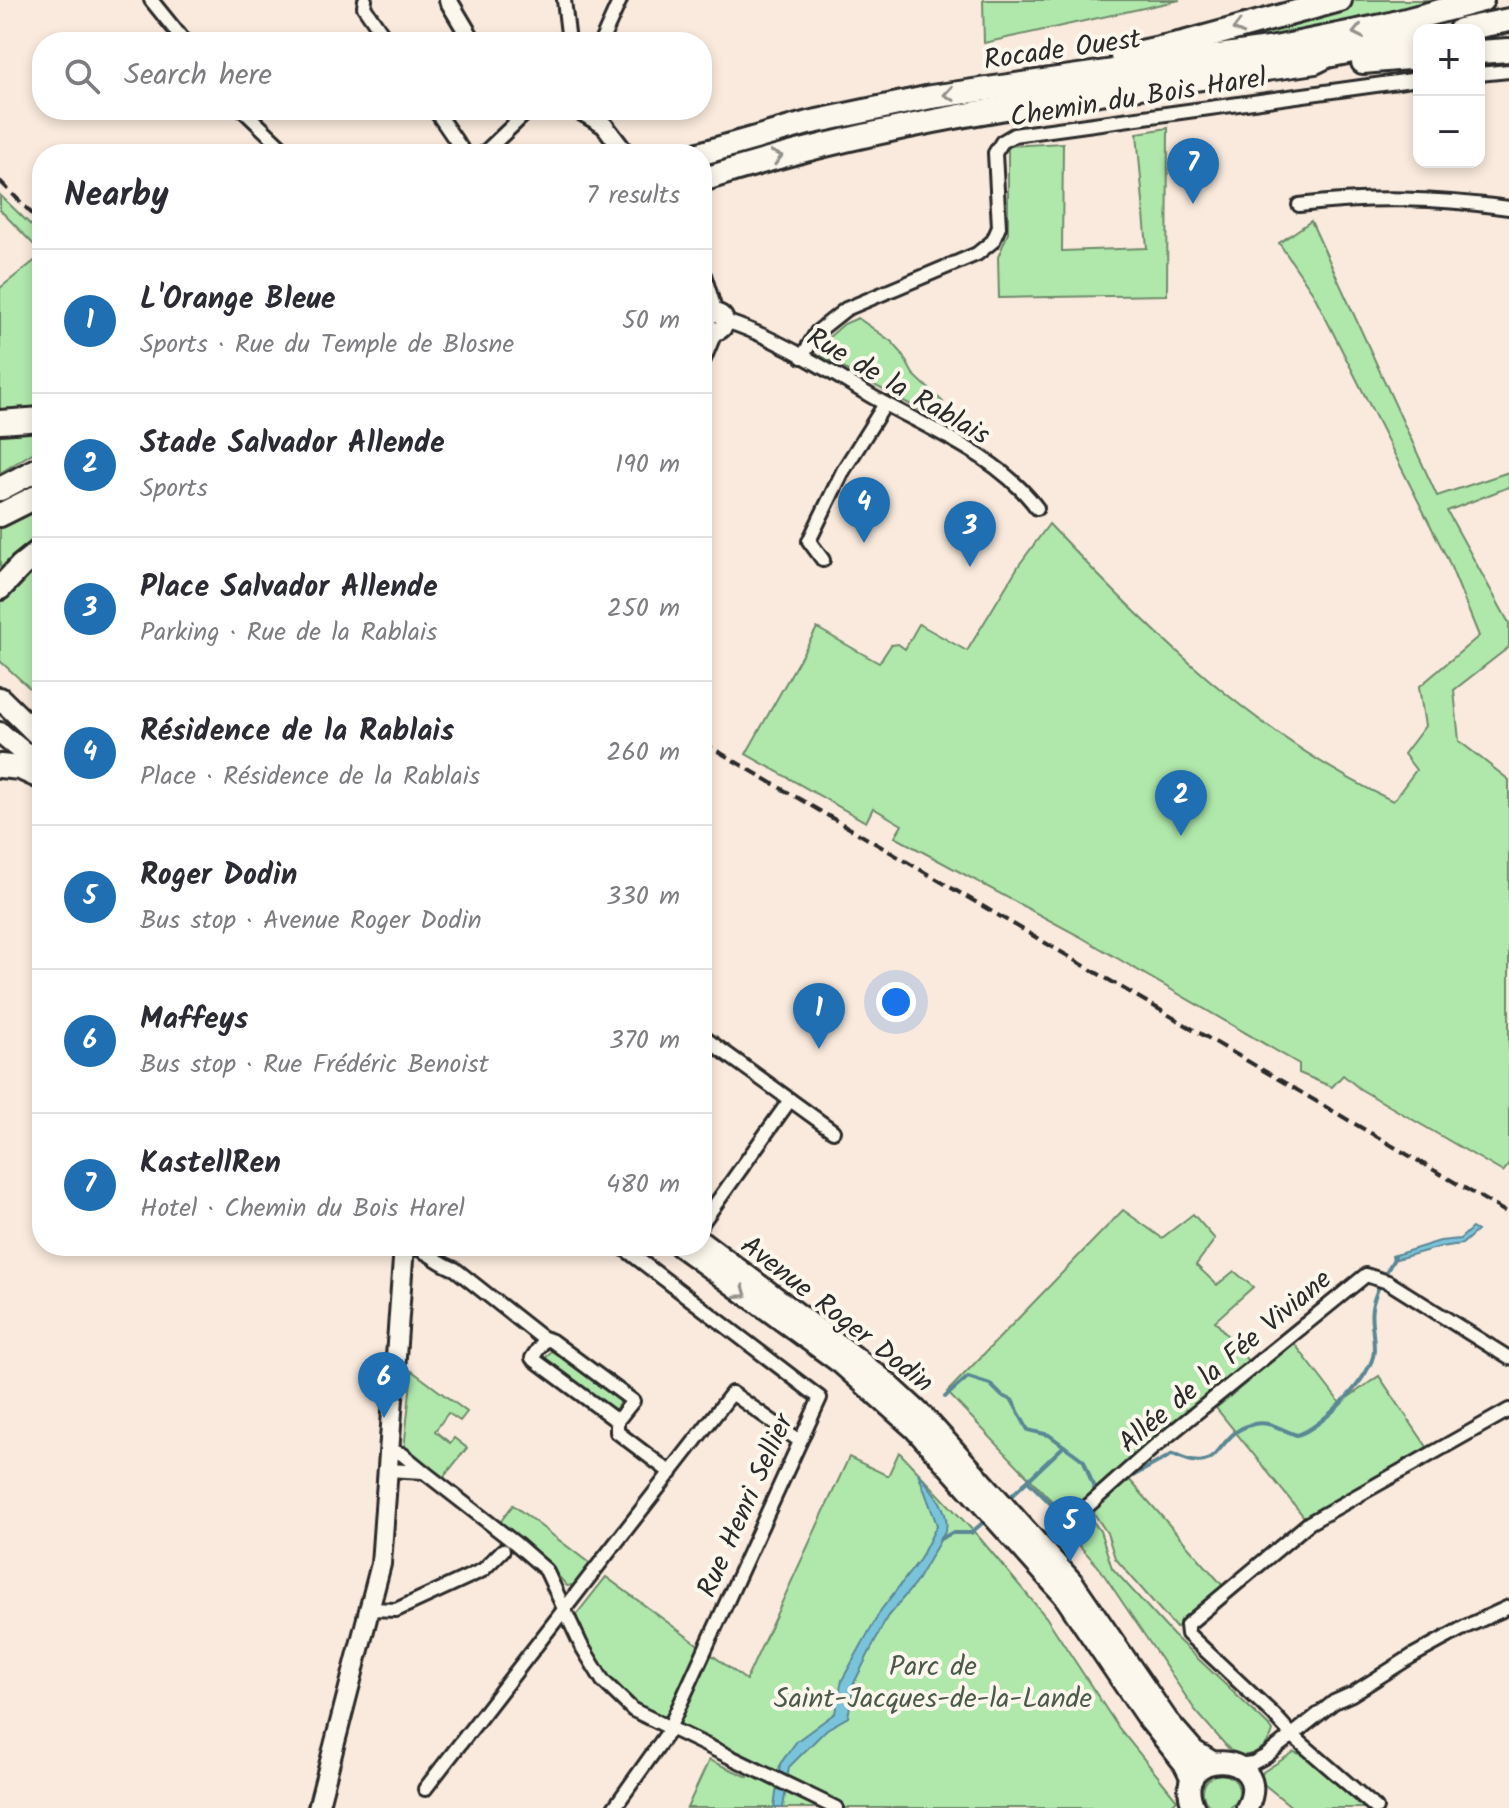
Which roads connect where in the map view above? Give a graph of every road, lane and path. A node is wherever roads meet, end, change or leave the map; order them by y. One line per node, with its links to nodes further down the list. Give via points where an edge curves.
1 (151, 0): 10 (street)
2 (365, 0): 11 (street, via 364,7)
3 (448, 0): 12 (street)
4 (564, 0): 13 (street)
5 (620, 0): 14 (street)
6 (1340, 0): 23 (highway, one-way to 23, via 1170,46 1038,71)
7 (1482, 0): 23 (highway, Rocade Ouest, one-way to 23, via 1325,39)
8 (1509, 20): 9 (highway)
9 (1485, 25)
10 (177, 32)
11 (381, 32)
12 (467, 32)
13 (568, 32)
14 (606, 32)
15 (1413, 39): 19 (highway, Rocade Ouest)
16 (1509, 50): 17 (highway)
17 (1485, 52)
18 (1413, 58): 19 (highway, via 1328,66)
19 (1315, 62): 33 (highway, Rocade Ouest, one-way to 19, via 930,121)
20 (1509, 71): 21 (street)
21 (1485, 73)
22 (1413, 80): 39 (street, Chemin du Bois Harel, via 1014,135 995,153 999,227 993,241 977,254 846,309 817,332)
23 (1026, 82): 32 (highway, Rocade Ouest, one-way to 32, via 864,110)
24 (253, 120): 28 (street)
25 (442, 120): 29 (street)
26 (519, 120): 30 (street)
27 (596, 120): 31 (street)
28 (279, 144)
29 (458, 144)
30 (493, 144)
31 (618, 144)
32 (712, 150)
33 (712, 177)
34 (1299, 205): 35 (street, via 1398,198)
35 (1509, 208)
36 (712, 304): 37 (street)
37 (718, 321): 38 (street); 39 (street, Rue de la Rablais, via 741,326)
38 (712, 335)
39 (802, 357): 40 (street, Rue de la Rablais)
40 (885, 404): 46 (street, Rue de la Rablais, via 985,462 1025,492); 49 (street, via 843,471 809,541)
41 (32, 420): 42 (highway)
42 (0, 422)
43 (32, 472): 44 (highway)
44 (0, 489)
45 (32, 499): 47 (highway)
46 (1037, 508)
47 (0, 515)
48 (32, 557): 50 (highway)
49 (823, 560)
50 (0, 588)
51 (0, 698): 53 (main road)
52 (0, 718): 54 (main road)
53 (32, 729)
54 (32, 731)
55 (0, 733): 56 (main road)
56 (32, 756)
57 (0, 766): 58 (highway)
58 (32, 773)
59 (712, 1043): 60 (street)
60 (790, 1100): 61 (street); 62 (street)
61 (833, 1131)
62 (712, 1209)
63 (712, 1250): 74 (main road, Avenue Roger Dodin, via 885,1381 925,1418)
64 (403, 1256): 73 (main road)
65 (432, 1256): 68 (street)
66 (634, 1256): 72 (street, Rue Henri Sellier, via 820,1398)
67 (693, 1256): 74 (main road, Avenue Roger Dodin, one-way to 74, via 876,1392)
68 (545, 1339): 71 (street, via 532,1358); 71 (street, via 633,1401)
69 (1509, 1358): 78 (street, Allée de la Fée Viviane, via 1382,1279 1366,1275 1154,1447)
70 (1509, 1410): 85 (street, via 1302,1527 1189,1622 1188,1634)
71 (617, 1421): 77 (street, via 617,1432)
72 (800, 1441): 77 (street, via 732,1393); 84 (street, Rue Henri Sellier)
73 (389, 1450): 75 (main road); 76 (street)
74 (960, 1468): 79 (main road, Avenue Roger Dodin)
75 (387, 1470): 76 (street); 82 (main road, via 381,1564)
76 (424, 1472): 83 (street, via 546,1570)
77 (671, 1473): 83 (street)
78 (1061, 1530)
79 (1025, 1539): 87 (main road, Avenue Roger Dodin, via 1085,1599 1167,1720 1194,1751); 90 (main road, Avenue Roger Dodin, via 1184,1763)
80 (503, 1550): 82 (street, via 483,1570 396,1610)
81 (1509, 1607): 85 (street, via 1334,1702)
82 (371, 1609): 92 (main road)
83 (566, 1609): 84 (street, via 603,1681 633,1710); 89 (street)
84 (669, 1730): 93 (street, Rue Henri Sellier); 94 (street)
85 (1293, 1736): 86 (street); 95 (street)
86 (1266, 1756): 88 (street); 91 (street, via 1257,1768)
87 (1212, 1762): 88 (main road); 90 (main road, via 1200,1769)
88 (1237, 1765): 91 (main road, via 1246,1774)
89 (425, 1789)
90 (1191, 1798)
91 (1250, 1801)
92 (318, 1808)
93 (614, 1808)
94 (836, 1808)
95 (1376, 1808)

